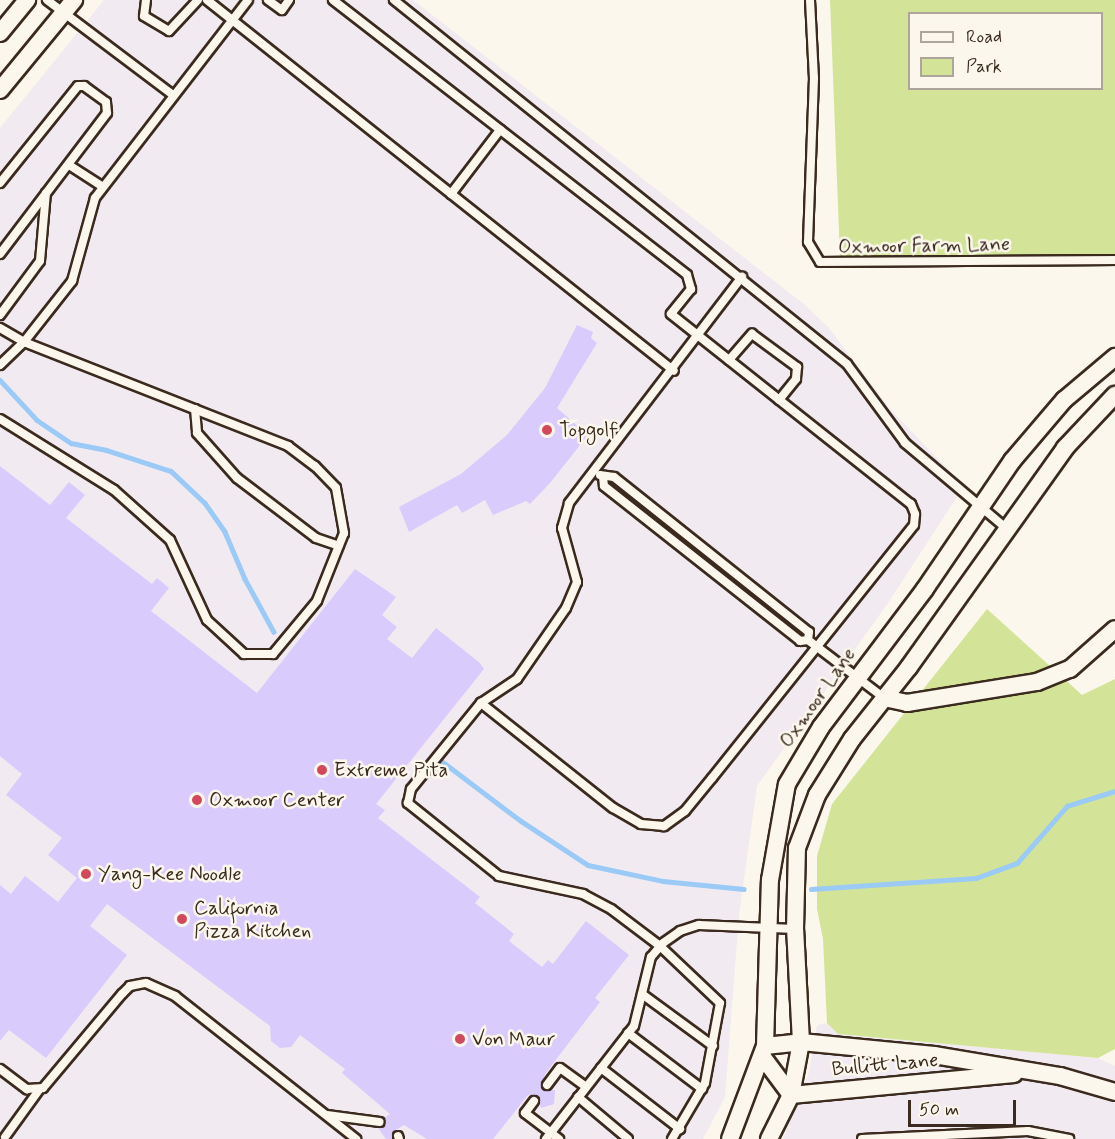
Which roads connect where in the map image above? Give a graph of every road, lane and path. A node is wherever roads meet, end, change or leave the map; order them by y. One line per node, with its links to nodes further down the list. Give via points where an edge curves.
1 (27, 0): 14 (street)
2 (47, 0): 12 (lane)
3 (146, 0): 4 (lane, via 144,16 169,31)
4 (198, 0)
5 (207, 0): 13 (lane)
6 (248, 0): 13 (lane)
7 (268, 0): 8 (lane, via 282,10)
8 (289, 0)
9 (333, 0): 17 (lane)
10 (394, 0): 25 (lane)
11 (810, 0): 24 (lane, Oxmoor Farm Lane, via 814,78 808,242 820,262)
12 (69, 7): 15 (street); 16 (lane)
13 (232, 20): 16 (lane); 22 (lane)
14 (0, 33)
15 (0, 90)
16 (173, 95): 20 (lane)
17 (500, 130): 22 (lane); 28 (lane, via 687,275 691,289 671,314)
18 (69, 165): 19 (lane, via 108,108 84,86 73,90); 20 (lane); 21 (lane)
19 (0, 183)
20 (103, 187): 29 (lane, via 95,198 72,281)
21 (46, 193): 23 (lane); 26 (lane, via 40,261)
22 (451, 194): 33 (lane)
23 (0, 255)
24 (1115, 260)
25 (742, 278): 28 (lane); 39 (lane, via 847,364 905,443)
26 (0, 315)
27 (0, 328): 29 (lane)
28 (699, 336): 31 (lane); 33 (lane)
29 (24, 342): 32 (lane); 36 (lane)
30 (1115, 357): 39 (street, Oxmoor Lane, via 1048,417)
31 (729, 360): 35 (lane); 35 (lane, via 748,335 758,336 797,367 796,379)
32 (0, 365)
33 (674, 371): 38 (lane)
34 (1115, 395): 40 (street, via 1076,434)
35 (779, 400): 43 (lane, via 911,504 915,514 914,525)
36 (195, 408): 41 (lane, via 197,434 237,478 316,538); 41 (lane, via 288,447 315,466 336,488 344,533)
37 (0, 419): 41 (lane, via 114,490 170,540 207,620 244,654 273,654 317,600)
38 (594, 471): 43 (lane, via 603,477 614,477 809,632 808,640); 46 (lane, via 568,503 562,528 577,582 567,608 517,679)
39 (980, 509): 40 (lane); 44 (street, Oxmoor Lane, via 925,589)
40 (1007, 529): 45 (street)
41 (339, 546)
42 (1115, 629): 45 (street, via 1070,669 1036,682 907,703)
43 (816, 646): 44 (lane); 46 (lane, via 685,811 656,828 613,808)
44 (856, 677): 45 (lane); 48 (street, Oxmoor Lane, via 787,784 770,880)
45 (884, 698): 47 (street, via 852,739 817,795 797,848)
46 (481, 703): 49 (lane, via 411,789 408,803 499,876 583,894 611,909)
47 (795, 929): 48 (lane); 52 (street)
48 (770, 930): 49 (lane, via 699,925 680,931); 54 (street, Oxmoor Lane)
49 (660, 946): 50 (lane, via 651,957); 53 (lane, via 720,1003)
50 (642, 994): 51 (lane); 53 (lane)
51 (628, 1033): 55 (lane); 60 (lane)
52 (801, 1042): 54 (street, Bullitt Lane); 57 (street, Bullitt Lane, via 934,1054); 63 (street)
53 (713, 1046): 60 (lane)
54 (764, 1051): 63 (street); 78 (street, Oxmoor Lane)
55 (601, 1068): 59 (lane); 68 (lane)
56 (0, 1069): 61 (lane, via 27,1089)
57 (1033, 1072): 62 (street, Bullitt Lane); 63 (street, Bullitt Lane)
58 (547, 1085): 59 (lane, via 560,1068)
59 (586, 1087): 64 (lane)
60 (702, 1089): 68 (lane)
61 (39, 1090): 66 (lane, via 57,1075 122,994 130,986 146,983 175,996); 71 (lane)
62 (1115, 1092)
63 (791, 1095): 79 (street)
64 (578, 1097): 70 (lane); 76 (lane)
65 (534, 1101): 70 (lane, via 525,1113)
66 (327, 1115): 67 (lane); 74 (lane)
67 (380, 1122)
68 (680, 1129): 77 (lane)
69 (1011, 1132): 72 (lane); 81 (lane); 82 (lane)
70 (548, 1136): 75 (lane)
71 (4, 1137)
72 (955, 1137): 73 (lane)
73 (886, 1138): 80 (lane)
74 (356, 1139)
75 (559, 1139)
76 (628, 1139)
77 (672, 1139)
78 (730, 1139)
79 (769, 1139)
80 (862, 1139)
81 (1021, 1139)
82 (1069, 1139)

